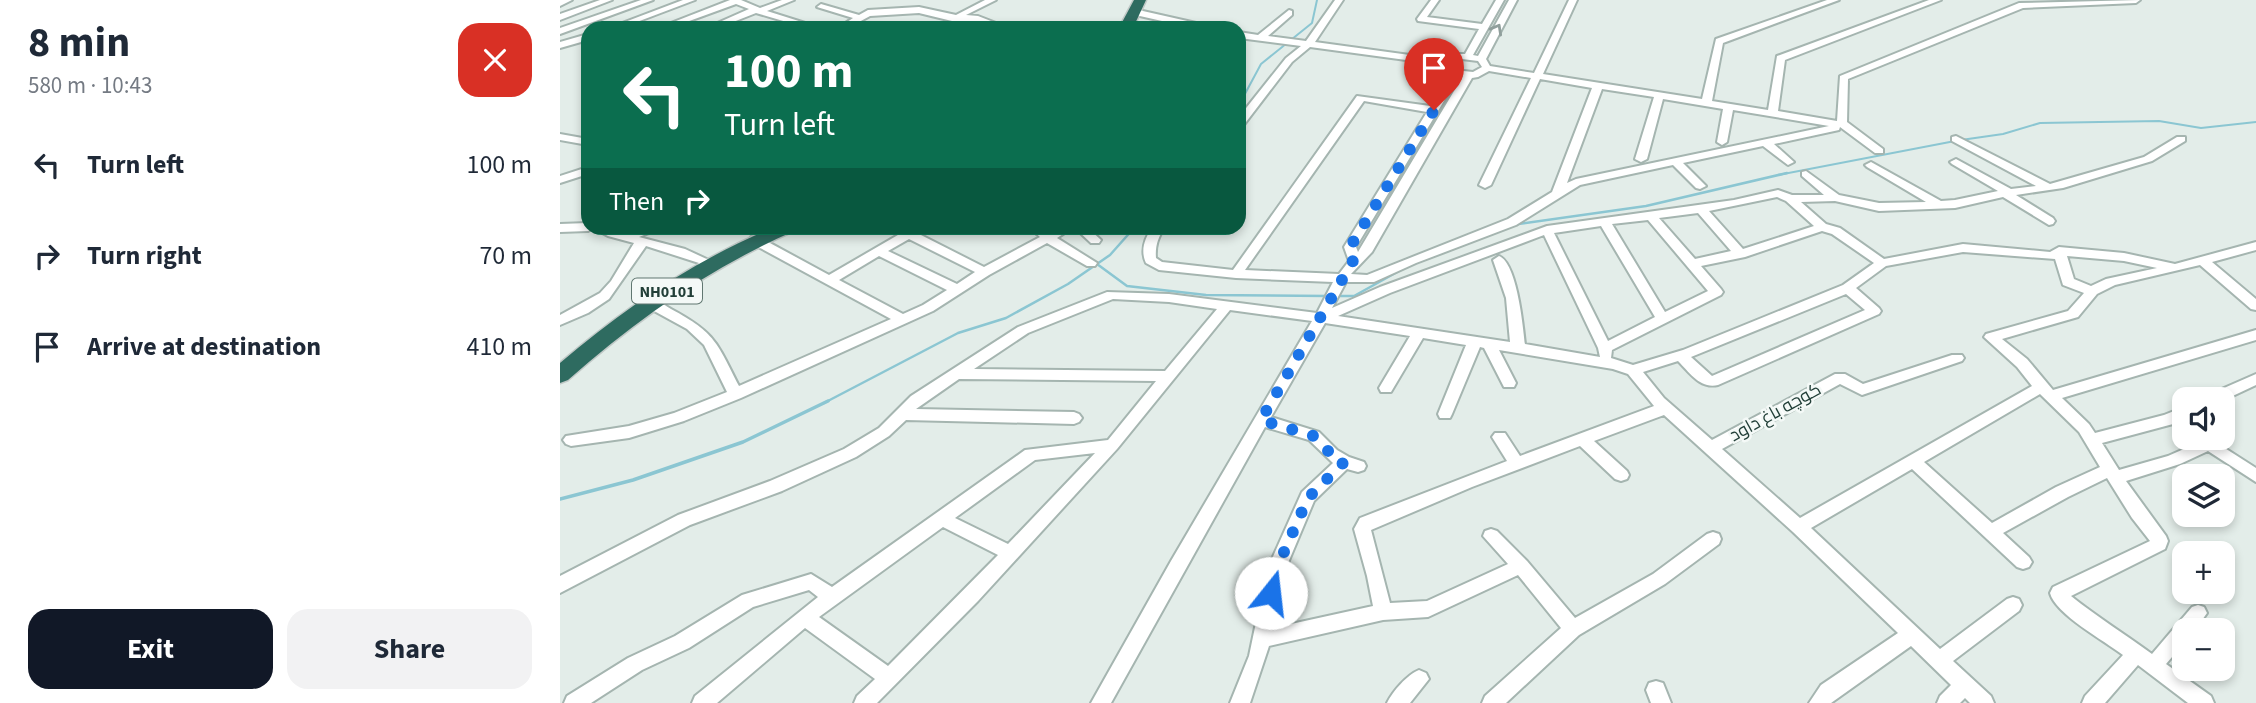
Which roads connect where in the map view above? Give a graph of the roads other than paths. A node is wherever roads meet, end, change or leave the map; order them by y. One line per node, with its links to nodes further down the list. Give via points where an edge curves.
1 (568, 0): 16 (street)
2 (608, 0): 22 (street)
3 (649, 0): 24 (street)
4 (691, 0): 25 (street)
5 (735, 0): 20 (street); 26 (street)
6 (790, 0): 20 (street)
7 (992, 0): 32 (street)
8 (1339, 0): 42 (street)
9 (1435, 0): 37 (street, via 1421,19)
10 (1500, 0): 37 (street)
11 (1513, 0): 45 (street, one-way to 11)
12 (1573, 0): 50 (street)
13 (1835, 0): 53 (street, via 1719,41)
14 (1937, 0): 56 (street, via 1780,58)
15 (2136, 0): 58 (street, via 2022,5 1843,78)
16 (560, 3)
17 (919, 5): 23 (street); 31 (street)
18 (1137, 6): 35 (street)
19 (821, 8): 23 (street)
20 (761, 12): 27 (street); 28 (street); 29 (street)
21 (1289, 13): 41 (street)
22 (560, 17)
23 (858, 17): 30 (street)
24 (589, 21)
25 (632, 21)
26 (680, 21)
27 (732, 21)
28 (749, 21)
29 (792, 21)
30 (852, 21)
31 (948, 21)
32 (955, 21)
33 (961, 21): 34 (street)
34 (983, 21)
35 (1183, 21)
36 (581, 24): 38 (street)
37 (1484, 27): 44 (street)
38 (560, 31)
39 (1246, 36): 41 (street)
40 (581, 39): 43 (street)
41 (1263, 39): 42 (street)
42 (1310, 43): 46 (street); 57 (street, via 1289,60)
43 (560, 45)
44 (1468, 56): 45 (street); 46 (street)
45 (1481, 59): 47 (street)
46 (1447, 63): 48 (street, via 1447,69)
47 (1487, 68): 49 (street); 50 (street)
48 (1455, 74): 49 (street); 55 (street)
49 (1468, 76): 107 (street, via 1366,252)
50 (1535, 76): 51 (street); 74 (street)
51 (1598, 86): 52 (street); 77 (street)
52 (1659, 96): 53 (street); 66 (street)
53 (1706, 103): 54 (street)
54 (1728, 107): 56 (street); 63 (street)
55 (1434, 110): 107 (street, via 1350,247); 116 (street, via 1361,98)
56 (1773, 114): 58 (street)
57 (1246, 115)
58 (1838, 123): 64 (street, via 1835,128); 65 (street)
59 (560, 137): 62 (street)
60 (1956, 139): 76 (street)
61 (2181, 139): 76 (street, via 2148,159)
62 (581, 141)
63 (1722, 142)
64 (1766, 143): 67 (street); 68 (street)
65 (1879, 151)
66 (1641, 159)
67 (1675, 162): 75 (street); 77 (street, via 1576,182)
68 (1788, 162)
69 (1956, 162): 78 (street)
70 (1871, 165): 81 (street)
71 (581, 172): 73 (street)
72 (1806, 174): 79 (street)
73 (560, 180)
74 (1485, 185)
75 (1700, 186)
76 (2049, 188): 78 (street)
77 (1557, 193): 120 (street, via 1512,222)
78 (2008, 194): 81 (street); 84 (street)
79 (1835, 198): 80 (street); 81 (street, via 1880,207)
80 (1790, 199): 82 (street, via 1778,193); 87 (street)
81 (1939, 205)
82 (1701, 209): 83 (street); 106 (street)
83 (1651, 216): 85 (street); 112 (street)
84 (2049, 221)
85 (1605, 222): 89 (street); 126 (street)
86 (581, 227): 88 (street)
87 (1822, 227): 106 (street); 111 (street, via 1836,231)
88 (560, 228)
89 (1547, 230): 125 (street); 133 (street)
90 (618, 235): 91 (street)
91 (642, 235)
92 (646, 235): 127 (street, via 629,254 614,286 596,304)
93 (649, 235): 114 (street, via 707,261)
94 (768, 235): 101 (highway, NH0101)
95 (903, 235): 104 (street)
96 (921, 235): 115 (street)
97 (1037, 235): 115 (street)
98 (1046, 235): 110 (street)
99 (1089, 235): 102 (street)
100 (1153, 235): 116 (street, via 1150,260 1159,266)
101 (755, 240): 114 (highway, NH0101); 117 (street)
102 (1094, 240)
103 (2256, 246): 109 (street)
104 (877, 250): 117 (street); 119 (street)
105 (2059, 251): 111 (street, via 2052,256 1963,248); 113 (street); 121 (street, via 2068,282)
106 (1738, 253): 112 (street)
107 (1354, 259): 120 (street)
108 (1499, 260): 132 (street, via 1513,298)
109 (2203, 261): 113 (street); 124 (street)
110 (1091, 263)
111 (1882, 263): 118 (street)
112 (1692, 264): 126 (street, via 1716,292)
113 (2175, 268): 121 (street, via 2111,282)
114 (701, 269): 122 (highway, NH0101)
115 (984, 272): 119 (street)
116 (1236, 274): 120 (street)
117 (829, 280): 128 (street)
118 (1849, 288): 134 (street); 134 (street, via 1874,311 1713,381 1706,380)
119 (957, 289): 128 (street)
120 (1336, 290): 125 (street)
121 (2092, 291): 144 (street, via 2073,314 1991,337)
122 (650, 303): 138 (highway, NH0101); 145 (street, via 692,326 710,342)
123 (1226, 306): 125 (street); 137 (street, via 1112,295 1023,330); 139 (street)
124 (2256, 306)
125 (1322, 318): 129 (street); 151 (street)
126 (1662, 318): 133 (street)
127 (560, 320)
128 (903, 320): 145 (street)
129 (1419, 333): 131 (street); 142 (street)
130 (2256, 335): 144 (street)
131 (1482, 342): 132 (street); 141 (street); 148 (street)
132 (1518, 348): 133 (street)
133 (1606, 355): 136 (street)
134 (1680, 355): 136 (street)
135 (1957, 359): 157 (street, کوچه باغ داود, via 1863,390 1835,379)
136 (1633, 370): 146 (street)
137 (955, 374): 139 (street); 147 (street, via 916,400)
138 (560, 375)
139 (1168, 376): 156 (street)
140 (2256, 379): 143 (street)
141 (1509, 383)
142 (1386, 388)
143 (2235, 389)
144 (2046, 391): 155 (street); 158 (street)
145 (736, 394): 154 (street, via 629,432)
146 (1666, 408): 153 (street); 157 (street)
147 (905, 414): 149 (street); 171 (street, via 850,453 684,520)
148 (1445, 414)
149 (1074, 418)
150 (2172, 418): 155 (street)
151 (1261, 420): 179 (street, via 1314,436 1331,454 1351,464 1308,498 1276,570); 189 (street)
152 (1500, 437): 159 (street)
153 (1583, 439): 159 (street); 162 (street)
154 (571, 440)
155 (2092, 440): 161 (street)
156 (1112, 444): 163 (street, via 1031,454); 168 (street)
157 (1710, 448): 164 (street)
158 (1914, 463): 164 (street); 165 (street)
159 (1517, 464): 174 (street, via 1366,523 1362,529)
160 (2254, 472): 161 (street, via 2209,444 2136,473)
161 (2113, 473): 165 (street); 180 (street, via 2161,543 2059,596)
162 (1621, 475)
163 (941, 518): 168 (street); 172 (street)
164 (1799, 527): 178 (street)
165 (1990, 532): 169 (street)
166 (1490, 536): 170 (street)
167 (1713, 539): 177 (street, via 1659,579)
168 (1011, 554): 183 (street)
169 (2023, 562)
170 (1521, 566): 174 (street, via 1428,609); 177 (street)
171 (560, 585)
172 (833, 598): 176 (street); 186 (street, via 811,582 748,601)
173 (2013, 605): 181 (street)
174 (1382, 612): 179 (street)
175 (2198, 612): 182 (street)
176 (805, 617): 183 (street); 187 (street)
177 (1573, 629): 192 (street)
178 (1911, 635): 181 (street); 193 (street)
179 (1261, 639): 190 (street)
180 (2136, 654): 182 (street); 196 (street)
181 (1939, 662): 185 (street)
182 (2153, 666): 197 (street)
183 (890, 678): 188 (street)
184 (1419, 679): 191 (street)
185 (1964, 685): 194 (street); 195 (street)
186 (574, 703)
187 (702, 703)
188 (864, 703)
189 (1101, 703)
190 (1240, 703)
191 (1397, 703)
192 (1492, 703)
193 (1819, 703)
194 (1947, 703)
195 (1984, 703)
196 (2092, 703)
197 (2203, 703)

